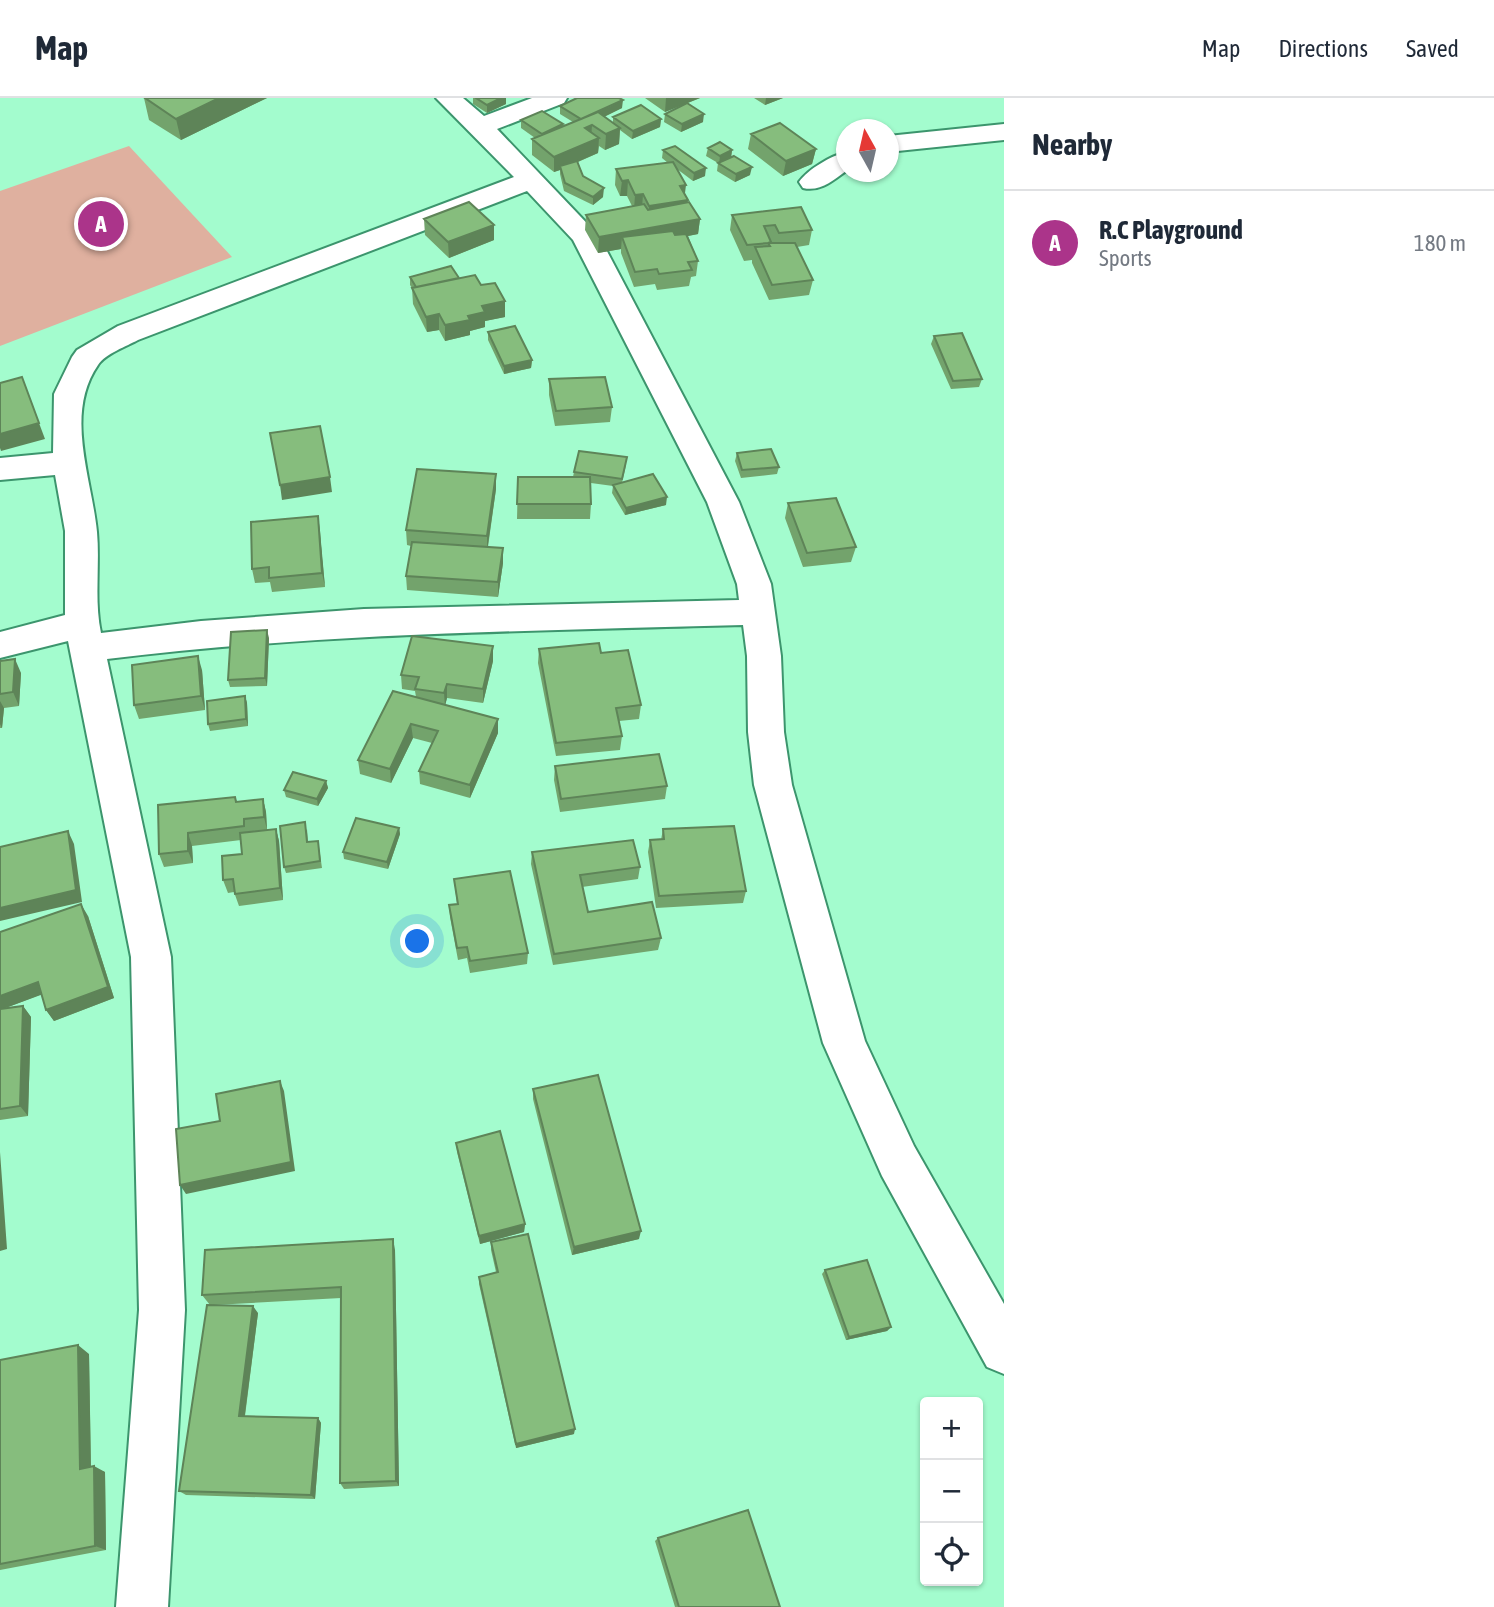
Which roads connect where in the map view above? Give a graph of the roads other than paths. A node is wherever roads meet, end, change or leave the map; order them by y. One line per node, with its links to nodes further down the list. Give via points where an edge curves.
1 (448, 98): 3 (street)
2 (555, 98): 3 (street)
3 (481, 126): 7 (street)
4 (1004, 132): 5 (street)
5 (899, 143)
6 (836, 166): 8 (street)
7 (531, 180): 9 (street, via 128,333 87,358 69,394); 11 (street, via 585,236 704,461 740,544 754,584)
8 (812, 182)
9 (69, 463): 10 (street); 12 (street, via 81,531)
10 (0, 470)
11 (757, 612): 12 (street, via 365,622 201,634); 14 (street, via 773,785 844,1044 898,1161)
12 (85, 636): 13 (street); 15 (street, via 151,957 162,1310)
13 (0, 645)
14 (1004, 1350)
15 (142, 1607)

